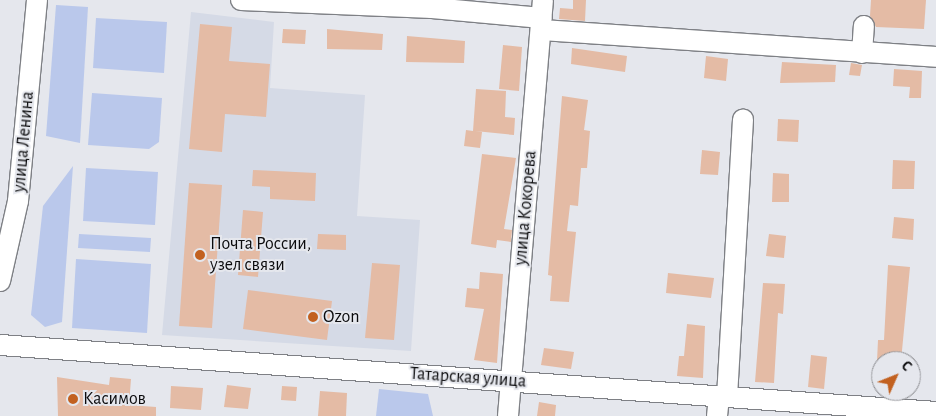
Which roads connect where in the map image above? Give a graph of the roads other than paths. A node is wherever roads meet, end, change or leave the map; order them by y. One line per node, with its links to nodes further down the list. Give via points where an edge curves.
1 (37, 0): 9 (street, улица Ленина)
2 (242, 0): 3 (street)
3 (432, 4): 4 (street)
4 (543, 16): 6 (street); 12 (street, улица Кокорева)
5 (864, 26): 6 (street)
6 (862, 53): 7 (street)
7 (936, 57)
8 (744, 119): 13 (street)
9 (9, 202): 10 (street, улица Ленина)
10 (0, 281)
11 (0, 345): 12 (street, Татарская улица)
12 (511, 381): 13 (street, Татарская улица); 15 (street, улица Кокорева)
13 (721, 403): 14 (street, Татарская улица)
14 (936, 412)
15 (508, 416)

